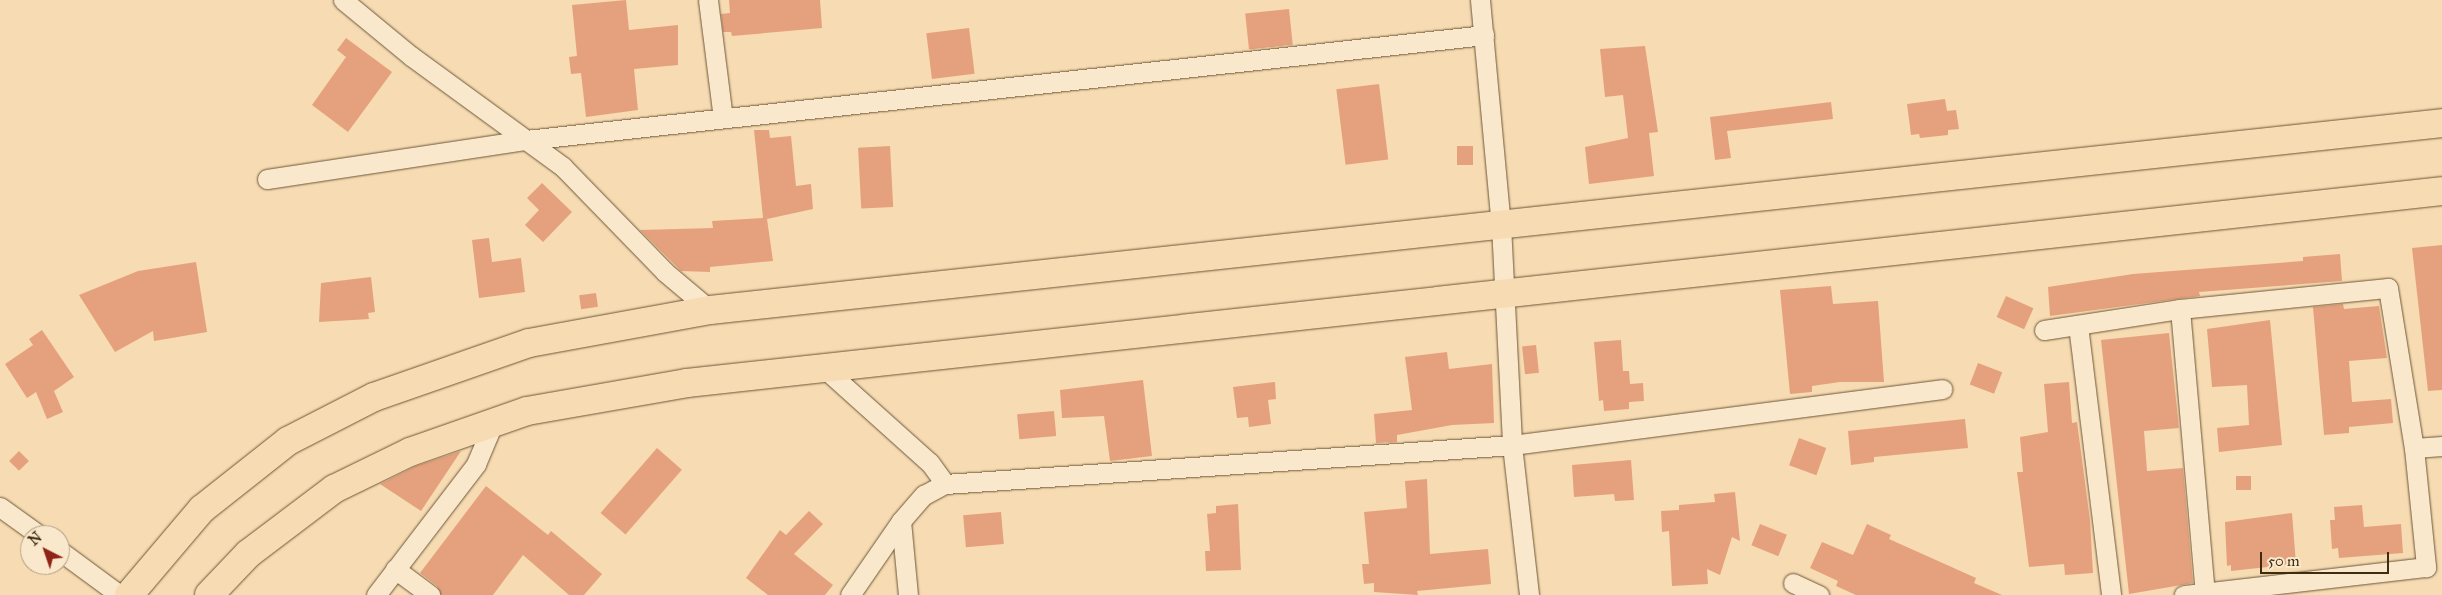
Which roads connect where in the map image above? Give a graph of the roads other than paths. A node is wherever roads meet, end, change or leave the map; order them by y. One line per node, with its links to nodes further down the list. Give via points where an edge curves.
1 (343, 0): 7 (street, via 410,56)
2 (708, 0): 5 (street)
3 (1480, 0): 4 (street)
4 (1484, 35): 5 (street); 10 (street)
5 (723, 118): 7 (street)
6 (2442, 123): 10 (highway)
7 (526, 140): 8 (street); 13 (street, via 563,167 665,272)
8 (267, 179)
9 (2442, 191): 11 (highway)
10 (1501, 225): 11 (street); 13 (highway)
11 (1506, 295): 16 (highway); 19 (street)
12 (2180, 309): 14 (street); 21 (street, via 2388,288); 29 (street)
13 (710, 310): 31 (highway, via 529,343 374,397 288,441 202,509)
14 (2078, 325): 15 (street); 39 (street)
15 (2044, 330)
16 (824, 368): 18 (highway, via 687,383); 22 (street, via 930,463)
17 (1942, 389): 19 (street)
18 (495, 419): 27 (street, via 476,464); 32 (highway, via 405,454 334,489 248,554)
19 (1512, 445): 22 (street); 37 (street)
20 (2442, 446): 21 (street)
21 (2414, 448): 29 (street, via 2426,567)
22 (945, 484): 24 (street, via 924,495)
23 (0, 507): 25 (street)
24 (901, 521): 35 (street); 36 (street)
25 (25, 525)
26 (70, 558): 30 (street)
27 (395, 569): 33 (street); 34 (street)
28 (1793, 582): 38 (street)
29 (2205, 592): 40 (street)
30 (120, 595)
31 (129, 595)
32 (209, 595)
33 (376, 595)
34 (430, 595)
35 (850, 595)
36 (908, 595)
37 (1529, 595)
38 (1819, 595)
39 (2111, 595)
40 (2184, 595)

